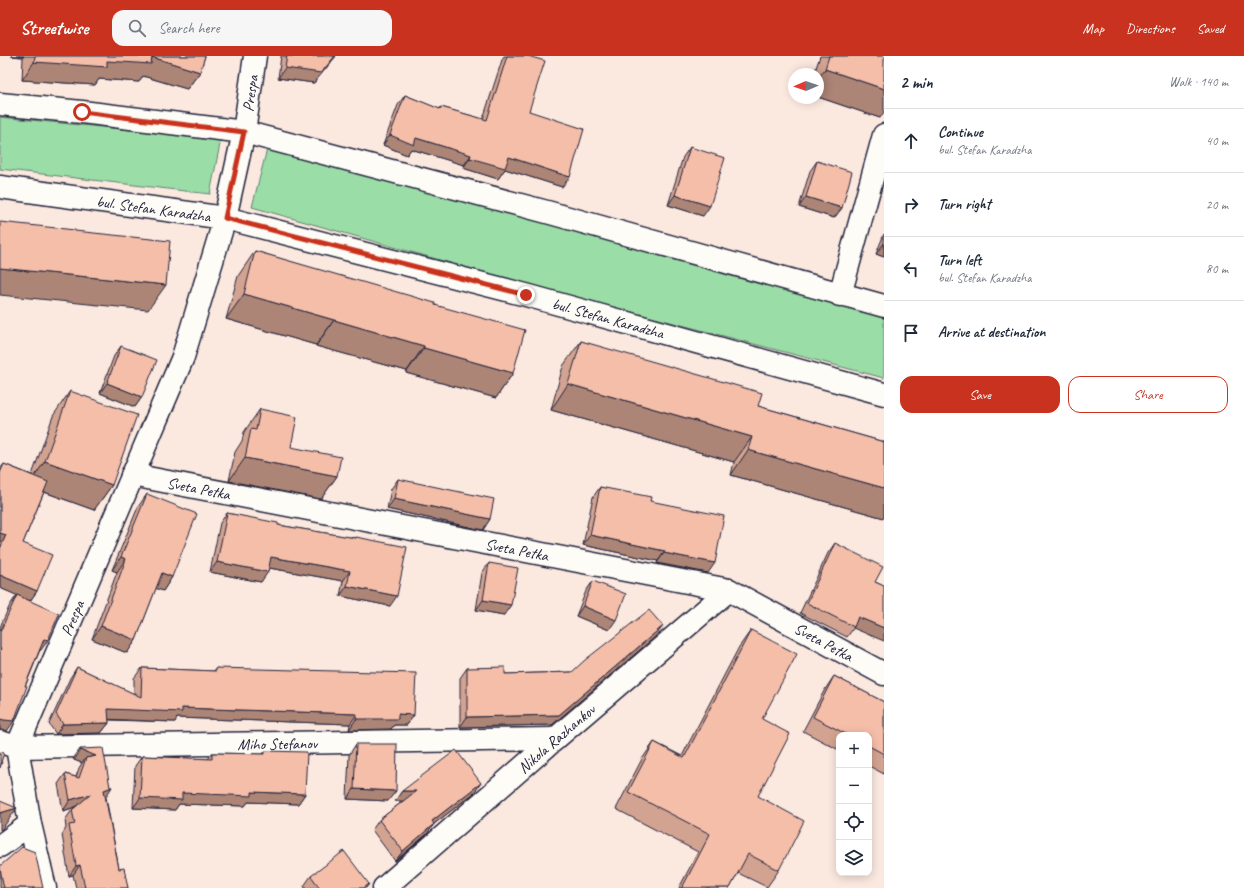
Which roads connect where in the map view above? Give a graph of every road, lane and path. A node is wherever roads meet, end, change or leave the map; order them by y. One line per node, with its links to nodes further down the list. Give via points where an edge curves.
1 (255, 56): 3 (street, Prespa)
2 (0, 104): 3 (street)
3 (244, 132): 6 (street, Prespa); 7 (street, via 547,212)
4 (884, 135): 7 (street)
5 (0, 188): 6 (street, bul. Stefan Karadzha)
6 (225, 218): 9 (street, bul. Stefan Karadzha, via 526,295); 10 (street, Prespa, via 183,357)
7 (840, 295): 8 (street)
8 (884, 306)
9 (884, 394)
10 (132, 476): 11 (street, Sveta Petka); 14 (street, Prespa)
11 (729, 590): 12 (street, Sveta Petka); 13 (street, Nikola Razhankov)
12 (884, 674)
13 (555, 739): 14 (street, Miho Stefanov); 18 (street, Nikola Razhankov)
14 (8, 745): 15 (street)
15 (30, 824): 16 (street); 17 (street)
16 (0, 846)
17 (45, 888)
18 (384, 888)

